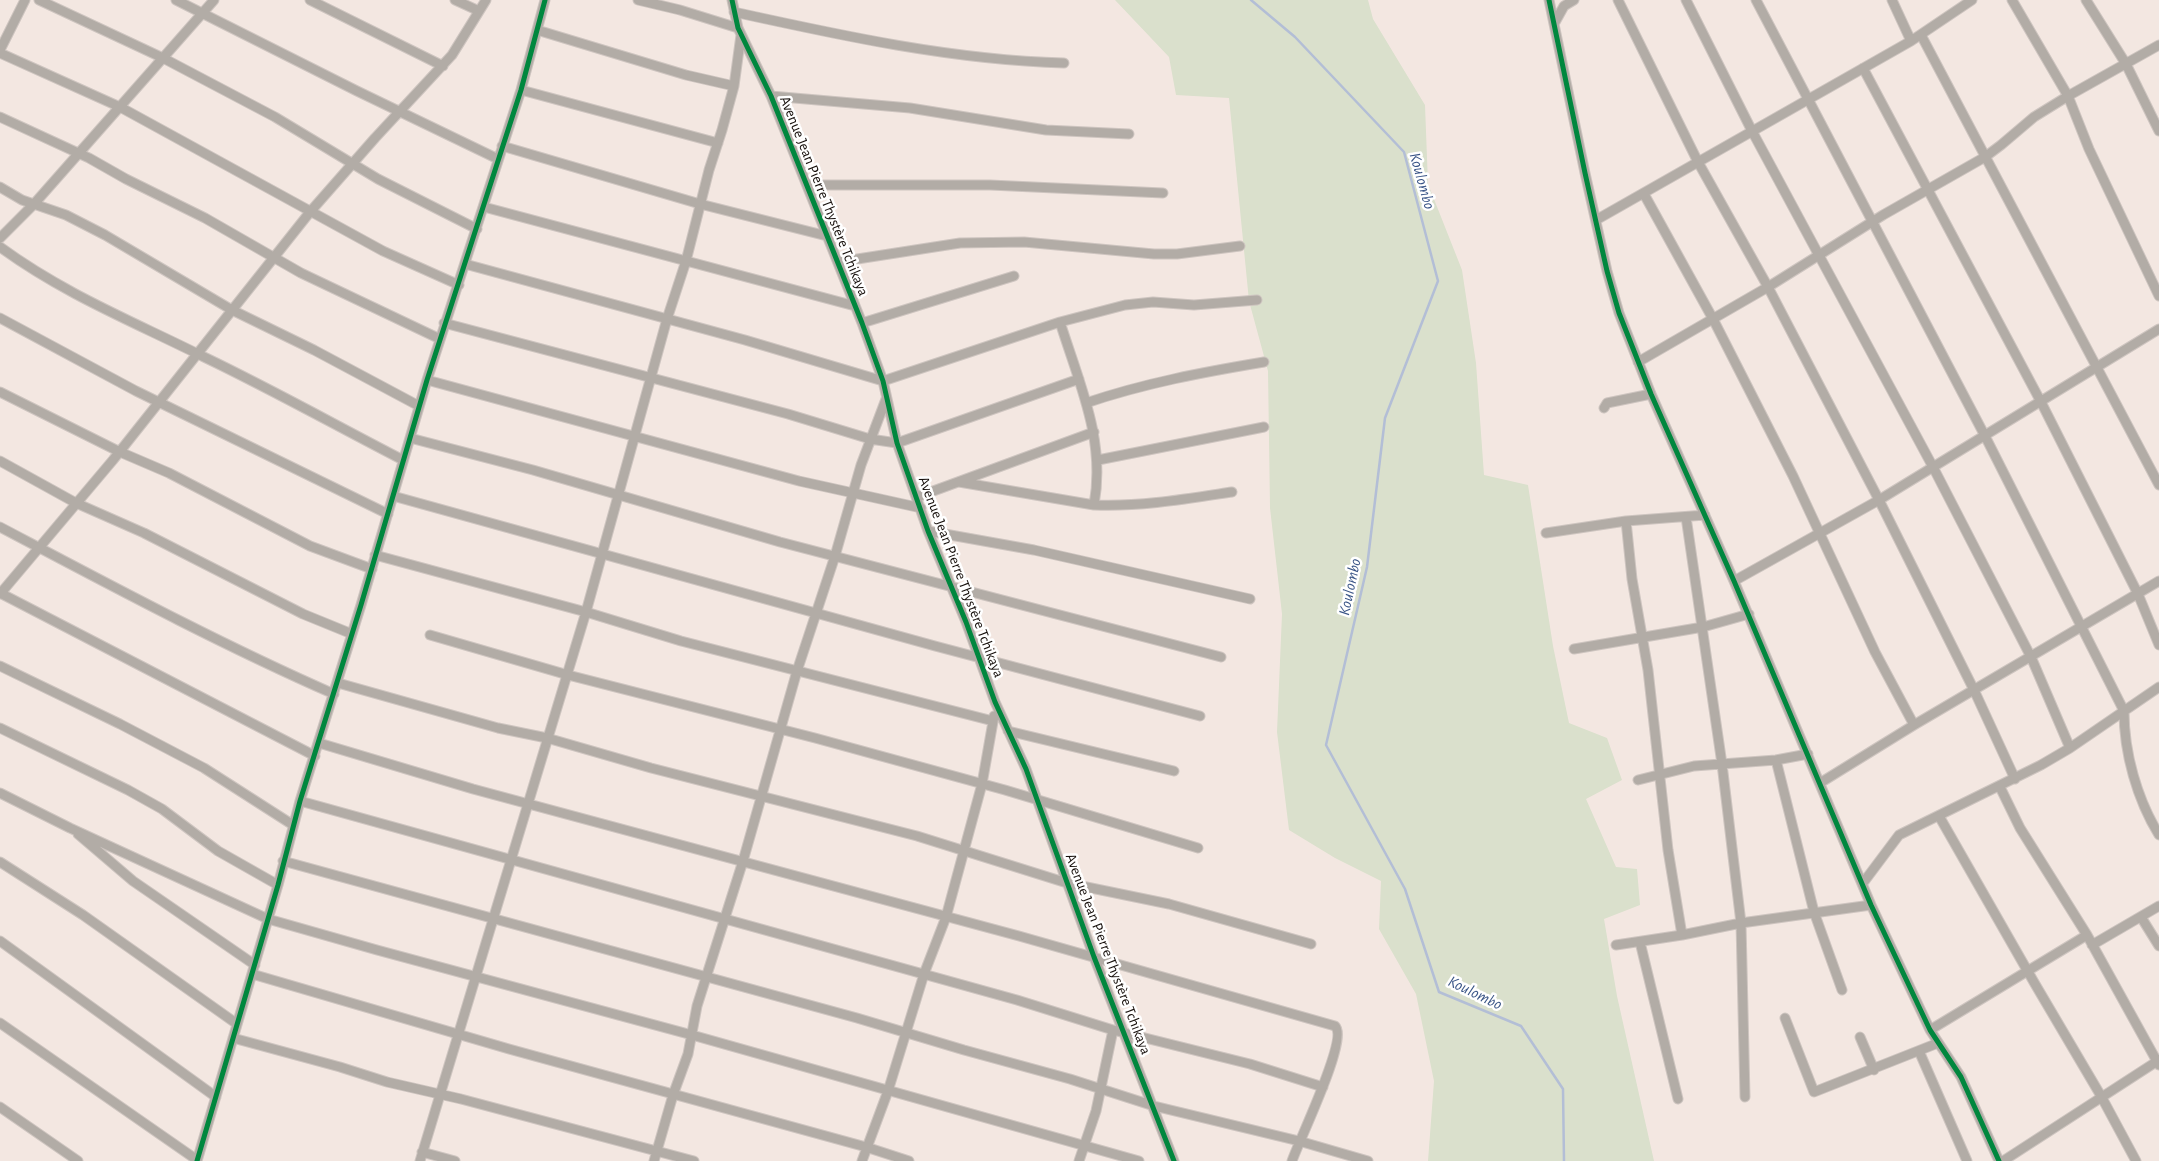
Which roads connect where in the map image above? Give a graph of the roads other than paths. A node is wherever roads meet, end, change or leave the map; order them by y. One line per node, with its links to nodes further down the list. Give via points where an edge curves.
1 (26, 0): 29 (street)
2 (39, 0): 30 (street)
3 (176, 0): 22 (street)
4 (214, 0): 22 (street)
5 (310, 0): 33 (street)
6 (455, 0): 20 (street)
7 (486, 0): 20 (street)
8 (545, 0): 24 (street)
9 (638, 0): 25 (street, via 680,10)
10 (732, 0): 21 (street, Avenue Jean Pierre Thystère Tchikaya)
11 (1549, 0): 23 (street)
12 (1574, 0): 23 (street, via 1564,6)
13 (1618, 0): 51 (street)
14 (1686, 0): 43 (street)
15 (1756, 0): 39 (street)
16 (1892, 0): 27 (street)
17 (1972, 0): 26 (street)
18 (2012, 0): 38 (street)
19 (2086, 0): 32 (street)
20 (479, 11): 33 (street)
21 (734, 12): 25 (street, Avenue Jean Pierre Thystère Tchikaya); 31 (street, via 909,47 1018,62)
22 (202, 14): 30 (street); 41 (street)
23 (1554, 24): 62 (street)
24 (537, 30): 35 (street, via 686,75); 36 (street)
25 (740, 32): 35 (street); 37 (street, Avenue Jean Pierre Thystère Tchikaya)
26 (1921, 35): 27 (street); 49 (street)
27 (1910, 42): 34 (street)
28 (2159, 45): 32 (street)
29 (0, 52): 40 (street)
30 (163, 58): 40 (street); 52 (street, via 275,116)
31 (1064, 63)
32 (2126, 64): 38 (street); 44 (street)
33 (443, 66): 41 (street)
34 (1863, 68): 39 (street); 55 (street)
35 (734, 86): 46 (street)
36 (521, 90): 46 (street); 47 (street)
37 (771, 96): 45 (street, via 910,108 1046,130); 53 (street, Avenue Jean Pierre Thystère Tchikaya)
38 (2068, 96): 49 (street, via 2025,122); 77 (street, via 2089,149)
39 (1807, 99): 43 (street); 63 (street)
40 (120, 107): 48 (street); 61 (street)
41 (401, 112): 50 (street); 52 (street)
42 (0, 117): 48 (street)
43 (1752, 131): 51 (street); 69 (street)
44 (2159, 131)
45 (1129, 134)
46 (718, 143): 59 (street)
47 (502, 146): 50 (street); 59 (street)
48 (79, 152): 58 (street); 70 (street)
49 (1985, 157): 55 (street); 92 (street)
50 (498, 159): 60 (street)
51 (1698, 162): 57 (street); 76 (street)
52 (352, 164): 61 (street); 64 (street)
53 (807, 185): 56 (street, via 990,185); 65 (street, Avenue Jean Pierre Thystère Tchikaya)
54 (0, 187): 58 (street)
55 (1928, 189): 63 (street); 101 (street)
56 (1163, 193)
57 (1644, 194): 62 (street); 83 (street)
58 (34, 204): 66 (street); 80 (street, via 66,215 104,235)
59 (700, 204): 65 (street); 71 (street)
60 (484, 207): 64 (street); 71 (street)
61 (310, 212): 70 (street); 75 (street, via 383,251)
62 (1596, 220): 91 (street, via 1619,314)
63 (1872, 222): 69 (street); 108 (street)
64 (477, 229): 73 (street)
65 (827, 236): 72 (street, Avenue Jean Pierre Thystère Tchikaya)
66 (0, 238)
67 (1240, 246): 72 (street, via 1154,254 1024,242 960,243)
68 (0, 247): 89 (street, via 33,271 84,300)
69 (1820, 255): 76 (street); 116 (street)
70 (274, 257): 80 (street); 88 (street)
71 (686, 261): 79 (street); 82 (street)
72 (838, 262): 79 (street, Avenue Jean Pierre Thystère Tchikaya)
73 (465, 264): 75 (street); 82 (street)
74 (1014, 276): 86 (street)
75 (459, 285): 85 (street)
76 (1768, 287): 83 (street); 124 (street)
77 (2159, 296)
78 (1257, 300): 84 (street, via 1194,306 1138,303)
79 (855, 306): 86 (street, Avenue Jean Pierre Thystère Tchikaya)
80 (232, 310): 89 (street); 103 (street)
81 (0, 318): 100 (street)
82 (667, 319): 93 (street); 96 (street)
83 (1713, 320): 91 (street); 135 (street, via 1794,476)
84 (1060, 322): 94 (street); 96 (street)
85 (444, 323): 88 (street); 93 (street)
86 (862, 323): 96 (street, Avenue Jean Pierre Thystère Tchikaya)
87 (2158, 333): 92 (street)
88 (440, 340): 95 (street)
89 (197, 353): 100 (street); 113 (street)
90 (1264, 362): 102 (street, via 1143,385)
91 (1638, 362): 98 (street)
92 (2097, 368): 101 (street); 118 (street)
93 (651, 378): 107 (street); 110 (street)
94 (1079, 379): 102 (street); 111 (street)
95 (426, 380): 103 (street); 107 (street)
96 (883, 381): 99 (street, Avenue Jean Pierre Thystère Tchikaya)
97 (0, 392): 112 (street)
98 (1651, 394): 104 (street, via 1607,403); 129 (street)
99 (887, 398): 110 (street); 111 (street, Avenue Jean Pierre Thystère Tchikaya)
100 (158, 402): 112 (street); 128 (street)
101 (2041, 402): 108 (street); 145 (street)
102 (1086, 403): 106 (street)
103 (419, 406): 109 (street)
104 (1604, 408)
105 (1264, 426): 114 (street)
106 (1094, 432): 114 (street); 117 (street)
107 (635, 436): 120 (street); 122 (street)
108 (1985, 436): 116 (street); 151 (street)
109 (410, 438): 113 (street); 122 (street)
110 (870, 439): 111 (street); 120 (street)
111 (897, 443): 123 (street, Avenue Jean Pierre Thystère Tchikaya)
112 (120, 452): 125 (street); 140 (street, via 169,473 310,546)
113 (404, 460): 121 (street)
114 (1098, 460): 126 (street)
115 (0, 461): 125 (street)
116 (1933, 467): 124 (street); 159 (street)
117 (959, 482): 123 (street); 126 (street)
118 (2159, 485)
119 (1232, 492): 126 (street, via 1142,504)
120 (852, 493): 127 (street); 139 (street)
121 (393, 496): 128 (street); 137 (street)
122 (618, 496): 137 (street); 139 (street)
123 (917, 497): 127 (street, Avenue Jean Pierre Thystère Tchikaya)
124 (1879, 500): 135 (street); 165 (street)
125 (76, 503): 136 (street); 152 (street, via 144,533 304,614)
126 (1094, 505)
127 (920, 508): 133 (street, Avenue Jean Pierre Thystère Tchikaya)
128 (388, 514): 138 (street)
129 (1705, 515): 130 (street); 141 (street)
130 (1686, 517): 131 (street); 150 (street)
131 (1626, 521): 134 (street); 154 (street)
132 (0, 527): 136 (street)
133 (928, 531): 143 (street, Avenue Jean Pierre Thystère Tchikaya); 146 (street, via 1034,550)
134 (1546, 533)
135 (1819, 533): 141 (street); 171 (street, via 1875,652)
136 (39, 548): 144 (street); 166 (street, via 261,661)
137 (602, 553): 147 (street); 148 (street)
138 (375, 555): 140 (street); 147 (street)
139 (835, 556): 143 (street); 148 (street)
140 (372, 569): 152 (street)
141 (1734, 581): 149 (street)
142 (2159, 581): 145 (street)
143 (950, 587): 157 (street, Avenue Jean Pierre Thystère Tchikaya); 158 (street)
144 (0, 594): 179 (street)
145 (2138, 594): 151 (street); 155 (street)
146 (1250, 599)
147 (586, 612): 161 (street); 162 (street)
148 (816, 613): 157 (street); 161 (street)
149 (1748, 614): 150 (street); 178 (street)
150 (1703, 627): 154 (street); 181 (street)
151 (2082, 628): 159 (street); 168 (street)
152 (352, 634): 163 (street)
153 (430, 635): 162 (street)
154 (1643, 638): 156 (street); 183 (street)
155 (2159, 645)
156 (1574, 649)
157 (979, 657): 167 (street, Avenue Jean Pierre Thystère Tchikaya); 169 (street)
158 (1221, 657)
159 (2031, 657): 165 (street); 177 (street)
160 (0, 666): 195 (street, via 204,768)
161 (797, 671): 170 (street); 173 (street)
162 (568, 675): 173 (street); 175 (street)
163 (338, 682): 166 (street); 175 (street, via 498,728)
164 (2159, 687): 168 (street)
165 (1974, 690): 171 (street); 184 (street)
166 (334, 694): 176 (street)
167 (995, 702): 170 (street); 174 (street, Avenue Jean Pierre Thystère Tchikaya)
168 (2124, 711): 177 (street); 197 (street, via 2126,751 2146,810)
169 (1200, 716)
170 (993, 721): 187 (street)
171 (1914, 725): 186 (street)
172 (0, 728): 206 (street, via 162,809 218,851)
173 (780, 730): 187 (street); 190 (street)
174 (1008, 730): 182 (street); 191 (street, Avenue Jean Pierre Thystère Tchikaya)
175 (547, 738): 190 (street); 193 (street)
176 (319, 743): 179 (street); 193 (street)
177 (2070, 748): 184 (street)
178 (1808, 754): 180 (street); 186 (street)
179 (315, 756): 192 (street)
180 (1776, 760): 181 (street); 209 (street)
181 (1722, 764): 183 (street); 215 (street)
182 (1174, 772)
183 (1660, 774): 185 (street); 216 (street)
184 (2015, 779): 188 (street)
185 (1638, 780)
186 (1820, 783): 204 (street)
187 (982, 784): 191 (street); 199 (street)
188 (2000, 787): 194 (street); 217 (street, via 2020,828)
189 (0, 793): 196 (street)
190 (761, 796): 199 (street); 202 (street)
191 (1037, 799): 198 (street); 205 (street, Avenue Jean Pierre Thystère Tchikaya)
192 (300, 801): 195 (street); 200 (street)
193 (527, 802): 200 (street); 202 (street)
194 (1939, 816): 204 (street, via 1898,836); 226 (street)
195 (293, 825): 201 (street)
196 (70, 828): 212 (street); 225 (street, via 133,881)
197 (2159, 835)
198 (1198, 848)
199 (964, 851): 205 (street); 210 (street)
200 (512, 860): 213 (street); 214 (street)
201 (283, 861): 206 (street); 214 (street)
202 (743, 861): 210 (street); 213 (street)
203 (0, 862): 234 (street, via 83,915)
204 (1862, 882): 207 (street)
205 (1067, 883): 220 (street, via 1169,904); 224 (street, Avenue Jean Pierre Thystère Tchikaya)
206 (278, 885): 212 (street)
207 (1871, 905): 209 (street); 236 (street)
208 (2159, 906): 211 (street)
209 (1814, 912): 215 (street); 231 (street)
210 (946, 917): 224 (street); 228 (street)
211 (2141, 917): 222 (street); 223 (street)
212 (268, 918): 225 (street); 229 (street)
213 (724, 919): 228 (street); 230 (street)
214 (493, 920): 229 (street); 230 (street)
215 (1741, 923): 216 (street); 254 (street)
216 (1682, 935): 219 (street)
217 (2087, 935): 222 (street); 226 (street)
218 (0, 941): 253 (street)
219 (1640, 942): 221 (street); 255 (street)
220 (1311, 944)
221 (1616, 945)
222 (2092, 945): 245 (street)
223 (2159, 946)
224 (1094, 957): 238 (street, Avenue Jean Pierre Thystère Tchikaya); 247 (street, via 1335,1026 1338,1041)
225 (255, 965): 227 (street)
226 (2028, 972): 236 (street); 252 (street)
227 (252, 974): 234 (street); 239 (street)
228 (924, 974): 235 (street); 237 (street)
229 (476, 977): 239 (street); 240 (street)
230 (707, 977): 237 (street); 240 (street)
231 (1842, 990)
232 (1785, 1018): 246 (street, via 1814,1092)
233 (0, 1023): 263 (street)
234 (237, 1024): 242 (street)
235 (1112, 1030): 238 (street); 248 (street)
236 (1930, 1030): 243 (street)
237 (907, 1032): 248 (street); 249 (street)
238 (1123, 1033): 247 (street, via 1250,1064); 257 (street, Avenue Jean Pierre Thystère Tchikaya)
239 (458, 1034): 250 (street); 251 (street)
240 (692, 1035): 249 (street); 251 (street)
241 (1860, 1037): 246 (street)
242 (233, 1038): 250 (street); 253 (street)
243 (1938, 1043): 244 (street); 276 (street, via 1961,1077)
244 (1919, 1051): 246 (street); 275 (street)
245 (2158, 1062): 252 (street)
246 (1874, 1070)
247 (1322, 1087): 258 (street)
248 (1100, 1088): 257 (street); 259 (street)
249 (888, 1091): 259 (street); 260 (street)
250 (439, 1094): 261 (street); 262 (street)
251 (673, 1094): 260 (street); 261 (street)
252 (2101, 1096): 277 (street); 278 (street)
253 (216, 1097): 263 (street)
254 (1745, 1097)
255 (1678, 1099)
256 (0, 1106): 264 (street)
257 (1154, 1106): 258 (street); 272 (street, Avenue Jean Pierre Thystère Tchikaya)
258 (1299, 1141): 273 (street); 274 (street)
259 (1084, 1146): 270 (street); 271 (street)
260 (866, 1147): 268 (street); 269 (street)
261 (656, 1151): 266 (street); 267 (street)
262 (421, 1157): 265 (street)
263 (197, 1160)
264 (78, 1161)
265 (455, 1161)
266 (654, 1161)
267 (694, 1161)
268 (862, 1161)
269 (909, 1161)
270 (1079, 1161)
271 (1139, 1161)
272 (1174, 1161)
273 (1292, 1161)
274 (1368, 1161)
275 (1967, 1161)
276 (1999, 1161)
277 (2003, 1161)
278 (2136, 1161)

